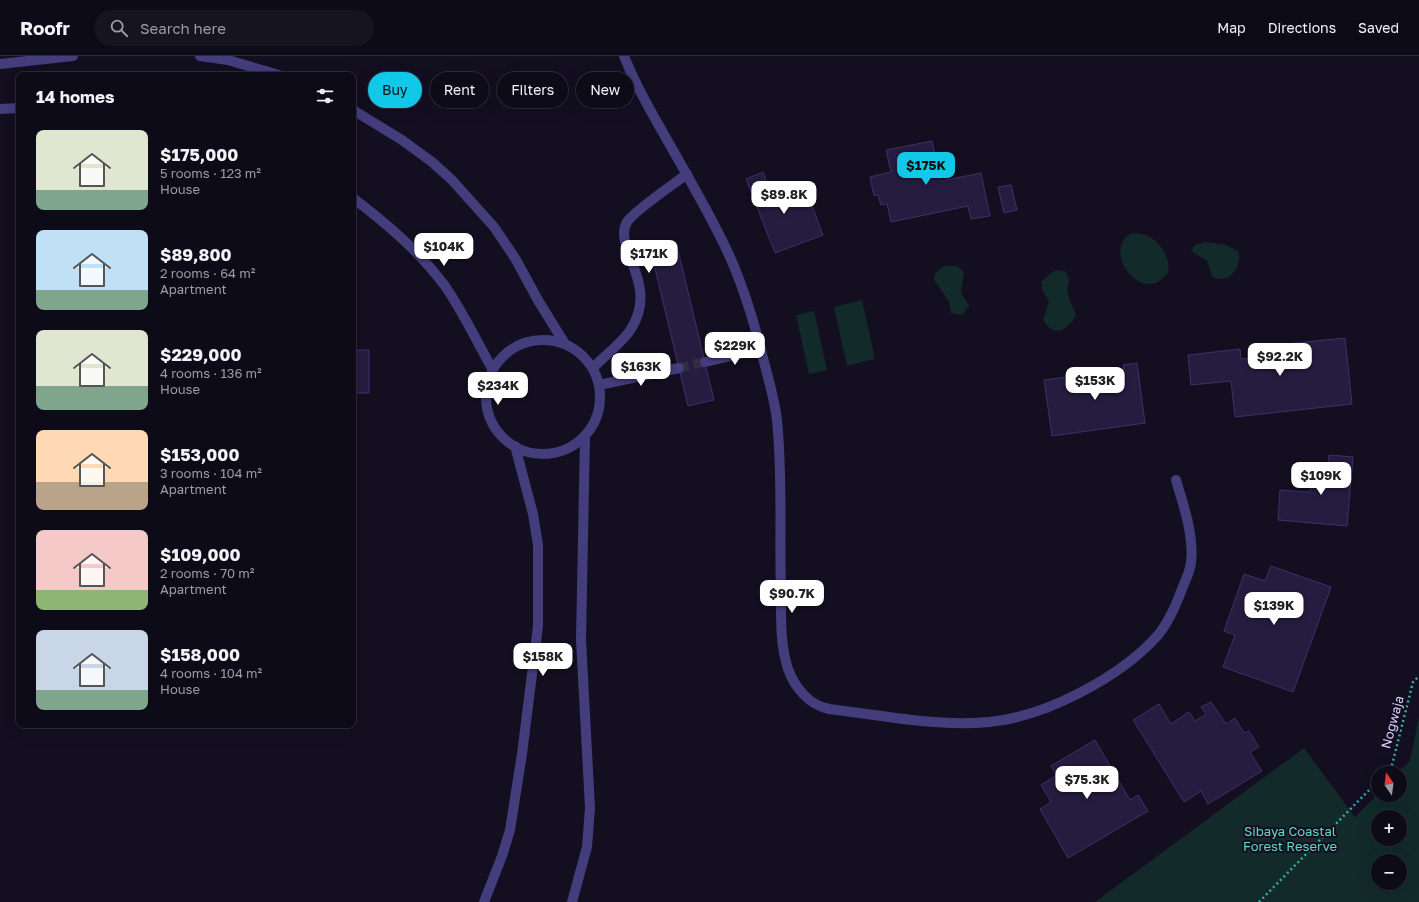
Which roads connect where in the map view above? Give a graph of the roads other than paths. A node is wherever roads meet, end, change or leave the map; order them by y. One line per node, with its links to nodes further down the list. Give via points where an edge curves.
1 (73, 56): 4 (street)
2 (200, 56): 5 (street, via 228,60)
3 (624, 56): 9 (street, via 636,86)
4 (0, 64)
5 (269, 72)
6 (16, 108): 7 (street)
7 (0, 109)
8 (356, 112): 11 (street, via 402,140 452,180 494,227)
9 (686, 174): 12 (street, via 732,262); 14 (street, via 628,220 624,234 639,281 642,297 640,311 631,330)
10 (356, 200): 16 (street, via 400,236 446,287)
11 (565, 344): 14 (street, via 581,354); 16 (street, via 549,340 532,341 516,346)
12 (761, 348): 13 (street); 20 (street, via 777,419 782,635 792,678 802,694 819,707 943,722 990,722 1029,714 1055,705 1102,679 1133,659 1159,634 1171,615 1186,580 1191,564 1188,520)
13 (705, 362)
14 (593, 368): 17 (street)
15 (679, 368): 17 (street)
16 (492, 370): 19 (street, via 487,387 491,421 501,436)
17 (599, 385): 18 (street, via 600,403 595,421)
18 (585, 436): 19 (street, via 570,447 552,453 533,453); 22 (street, via 581,640 590,808 586,847)
19 (515, 446): 21 (street, via 533,514 538,545 538,626 510,830)
20 (1176, 480)
21 (484, 902)
22 (572, 902)

